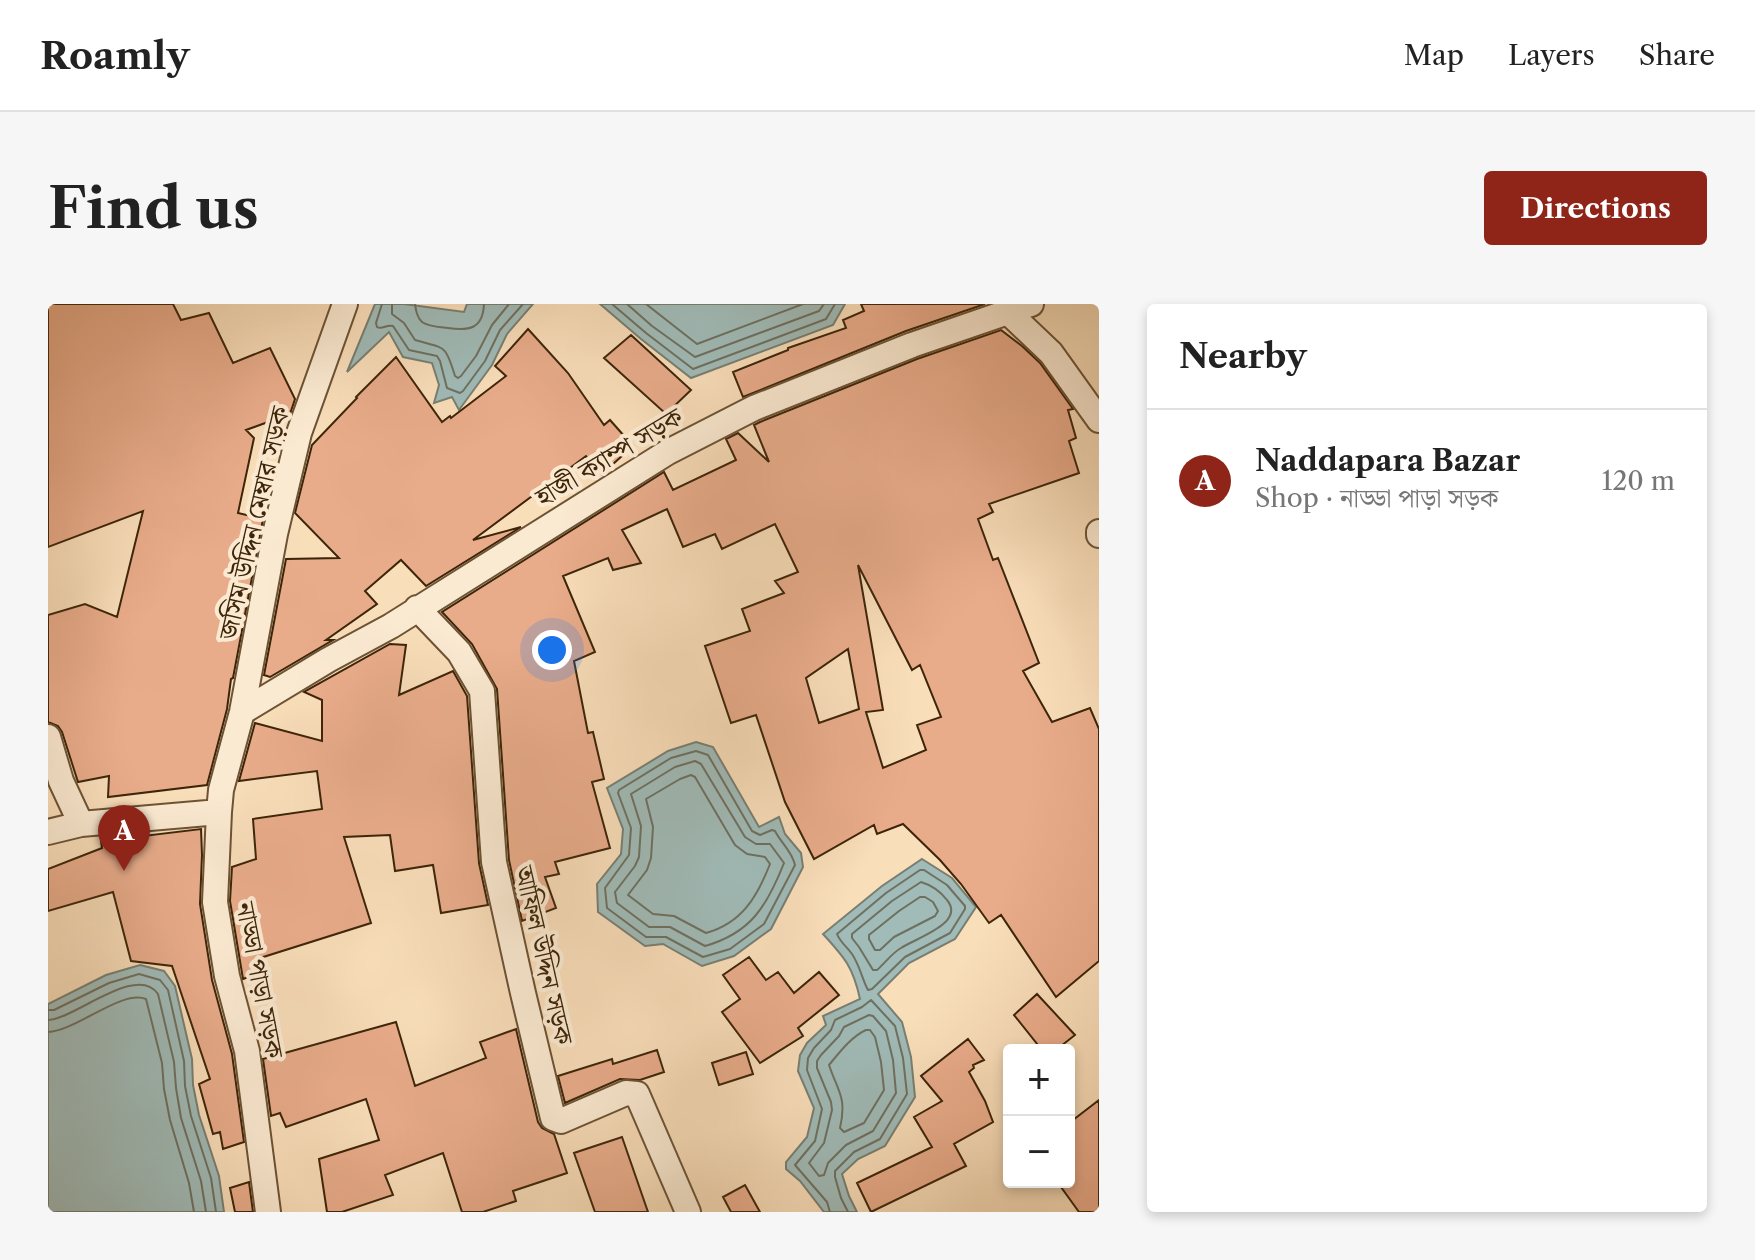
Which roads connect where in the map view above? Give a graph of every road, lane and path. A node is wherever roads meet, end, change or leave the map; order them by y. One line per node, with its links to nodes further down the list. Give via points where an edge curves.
1 (345, 304): 5 (street, জসিম উদ্দিন মেম্বার সড়ক, via 299,433)
2 (1020, 308): 3 (street); 4 (street, হাজী ক্যাম্প সড়ক, via 754,408 668,452)
3 (1099, 420)
4 (417, 608): 5 (street, হাজী ক্যাম্প সড়ক); 11 (street, আফিল উদ্দিন সড়ক, via 459,652 482,691 494,862 553,1118 561,1121 626,1093 637,1094)
5 (242, 712): 7 (street, নাড্ডা পাড়া সড়ক)
6 (48, 737): 8 (street)
7 (219, 812): 8 (street); 10 (street, নাড্ডা পাড়া সড়ক, via 215,902 247,1051)
8 (81, 824): 9 (street)
9 (48, 832)
10 (268, 1212)
11 (688, 1212)

